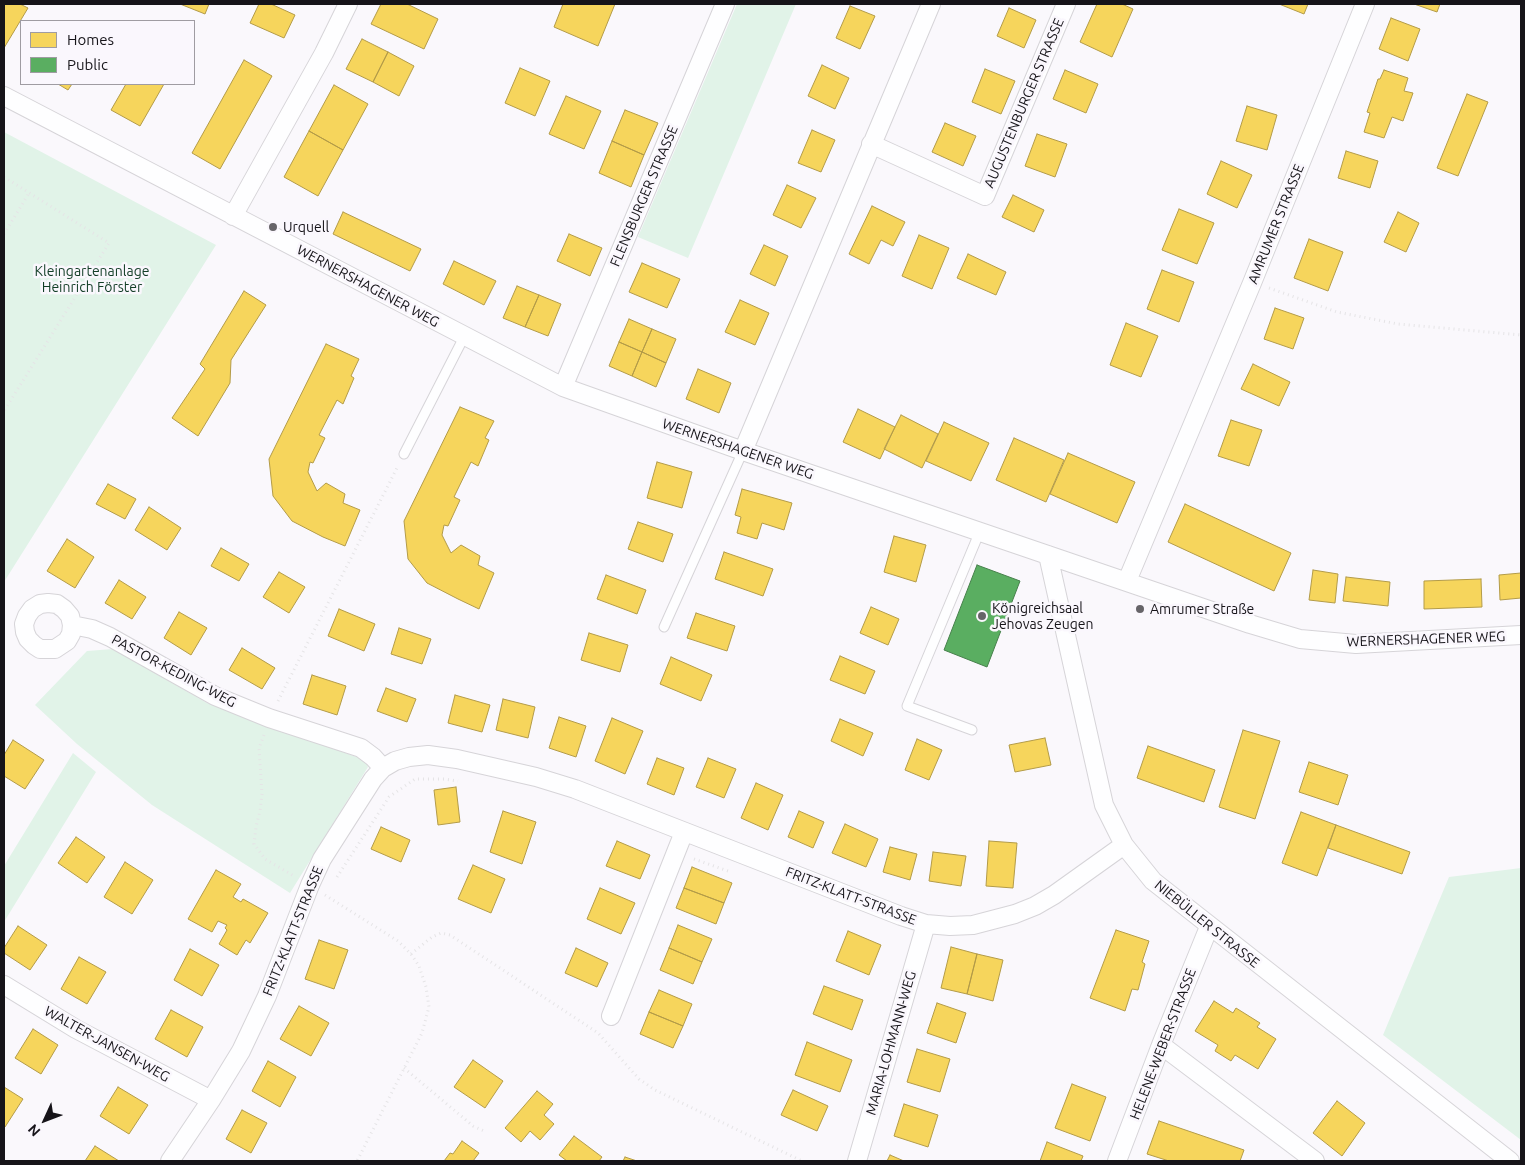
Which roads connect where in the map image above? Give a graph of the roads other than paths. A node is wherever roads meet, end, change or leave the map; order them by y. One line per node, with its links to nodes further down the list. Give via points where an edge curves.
1 (348, 4): 8 (street)
2 (725, 4): 10 (street, FLENSBURGER STRASSE)
3 (931, 4): 7 (street)
4 (1066, 4): 7 (street, AUGUSTENBURGER STRASSE, via 985,196)
5 (1365, 4): 15 (street, AMRUMER STRASSE)
6 (4, 96): 8 (street, WERNERSHAGENER WEG)
7 (871, 144): 11 (street)
8 (233, 216): 9 (street, WERNERSHAGENER WEG)
9 (464, 336): 10 (street, WERNERSHAGENER WEG); 12 (lane)
10 (563, 387): 11 (street, WERNERSHAGENER WEG)
11 (743, 451): 13 (street, WERNERSHAGENER WEG); 17 (lane)
12 (404, 454)
13 (980, 531): 14 (street, WERNERSHAGENER WEG); 19 (lane, via 907,706)
14 (1048, 555): 15 (street, WERNERSHAGENER WEG); 22 (street, NIEBÜLLER STRASSE, via 1104,805)
15 (1127, 581): 18 (street, WERNERSHAGENER WEG, via 1300,639 1356,644)
16 (72, 625): 20 (street, PASTOR-KEDING-WEG, via 110,637 215,696 269,718 361,748)
17 (664, 627)
18 (1521, 635)
19 (972, 730)
20 (383, 768): 21 (street, FRITZ-KLATT-STRASSE, via 395,761 428,755 497,767 574,789); 28 (street, FRITZ-KLATT-STRASSE, via 322,859 267,996 241,1051)
21 (684, 832): 23 (street, FRITZ-KLATT-STRASSE); 26 (street)
22 (1124, 845): 23 (street, FRITZ-KLATT-STRASSE, via 1054,895 1015,914 973,924); 24 (street, NIEBÜLLER STRASSE, via 1152,881)
23 (926, 924): 30 (street, MARIA-LOHMANN-WEG)
24 (1209, 927): 27 (street, HELENE-WEBER-STRASSE); 33 (street, NIEBÜLLER STRASSE)
25 (4, 985): 28 (street, WALTER-JANSEN-WEG, via 76,1029)
26 (611, 1016)
27 (1161, 1045): 31 (street, HELENE-WEBER-STRASSE); 32 (street)
28 (212, 1100): 29 (street, FRITZ-KLATT-STRASSE)
29 (170, 1161)
30 (857, 1161)
31 (1117, 1161)
32 (1315, 1161)
33 (1510, 1161)

